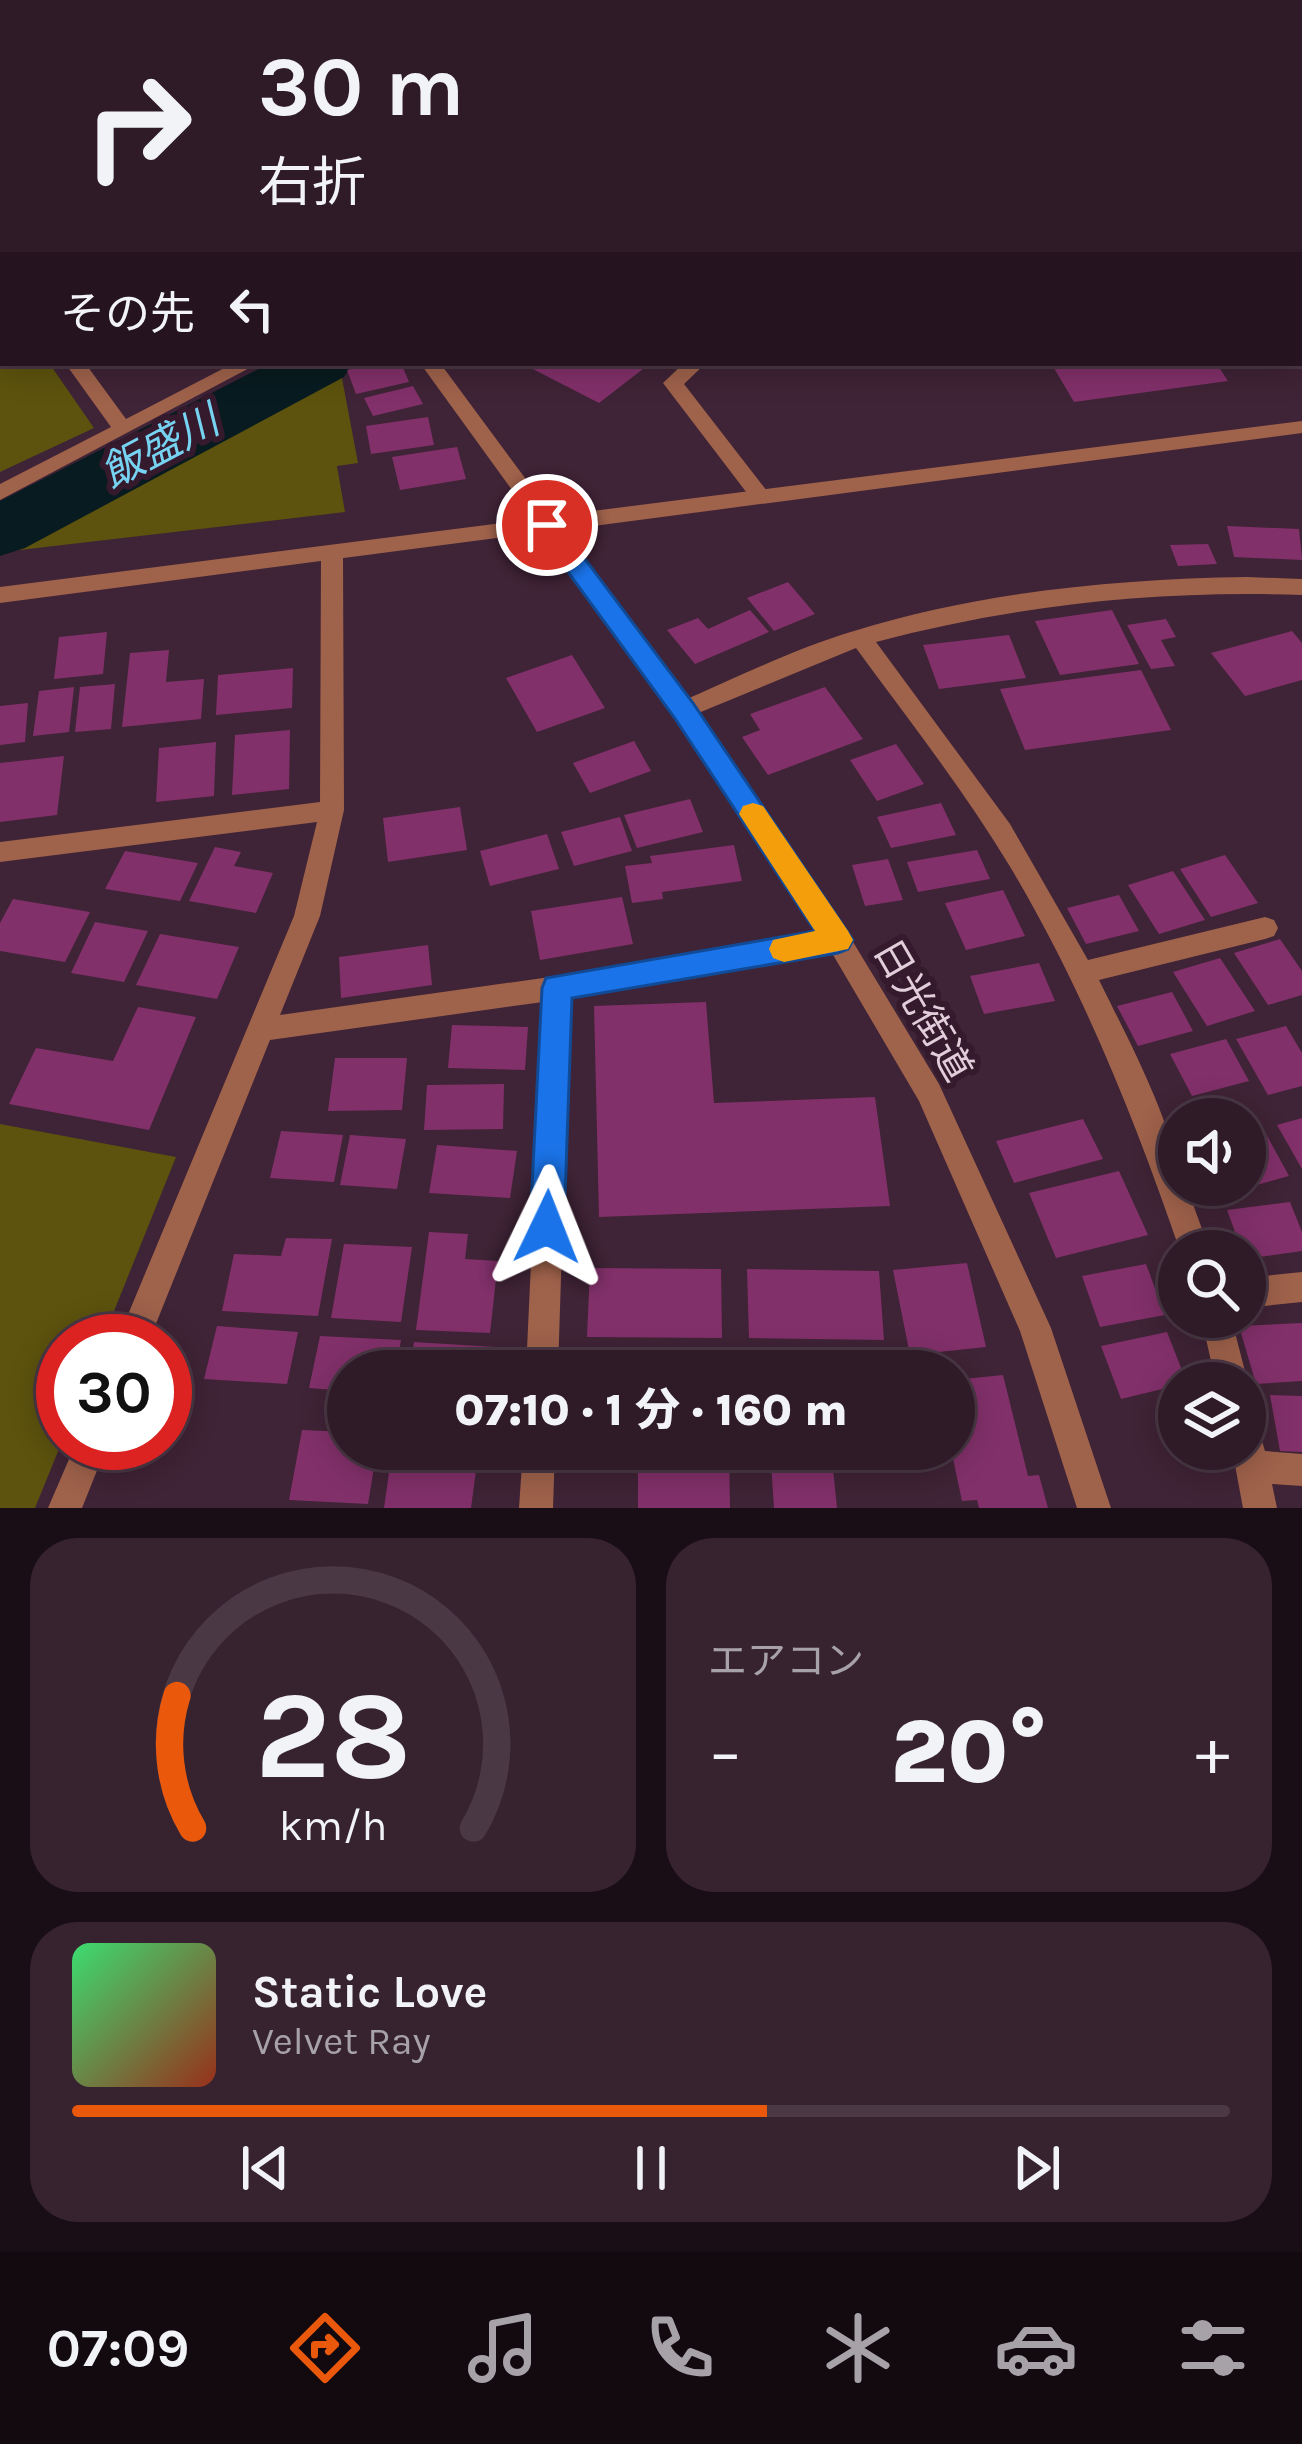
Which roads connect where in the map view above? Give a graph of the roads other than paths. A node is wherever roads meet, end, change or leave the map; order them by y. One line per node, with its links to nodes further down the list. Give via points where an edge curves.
1 (77, 366): 6 (street)
2 (243, 366): 6 (street)
3 (432, 366): 9 (street, 日光街道)
4 (693, 366): 8 (street, via 673,383)
5 (1302, 427): 8 (street)
6 (122, 428): 7 (street)
7 (0, 494)
8 (760, 496): 9 (street)
9 (547, 525): 10 (street); 14 (street, 日光街道)
10 (332, 553): 12 (street); 15 (street)
11 (1302, 587): 13 (street, via 1145,585)
12 (0, 595)
13 (860, 637): 14 (street); 19 (street, via 1018,859)
14 (683, 710): 18 (street, 日光街道)
15 (332, 810): 16 (street); 21 (street, via 307,916)
16 (0, 852)
17 (1265, 928): 19 (street)
18 (838, 940): 20 (street); 34 (street, 日光街道, via 929,1094 1035,1328)
19 (1082, 973): 22 (street)
20 (557, 988): 21 (street); 26 (street)
21 (258, 1030): 25 (street)
22 (1188, 1230)
23 (1302, 1287): 24 (street)
24 (1266, 1291)
25 (144, 1314)
26 (543, 1350)
27 (1266, 1456): 31 (street)
28 (81, 1470): 32 (street)
29 (537, 1470): 33 (street)
30 (1253, 1470): 35 (street)
31 (1302, 1470)
32 (65, 1508)
33 (536, 1508)
34 (1094, 1508)
35 (1260, 1508)

